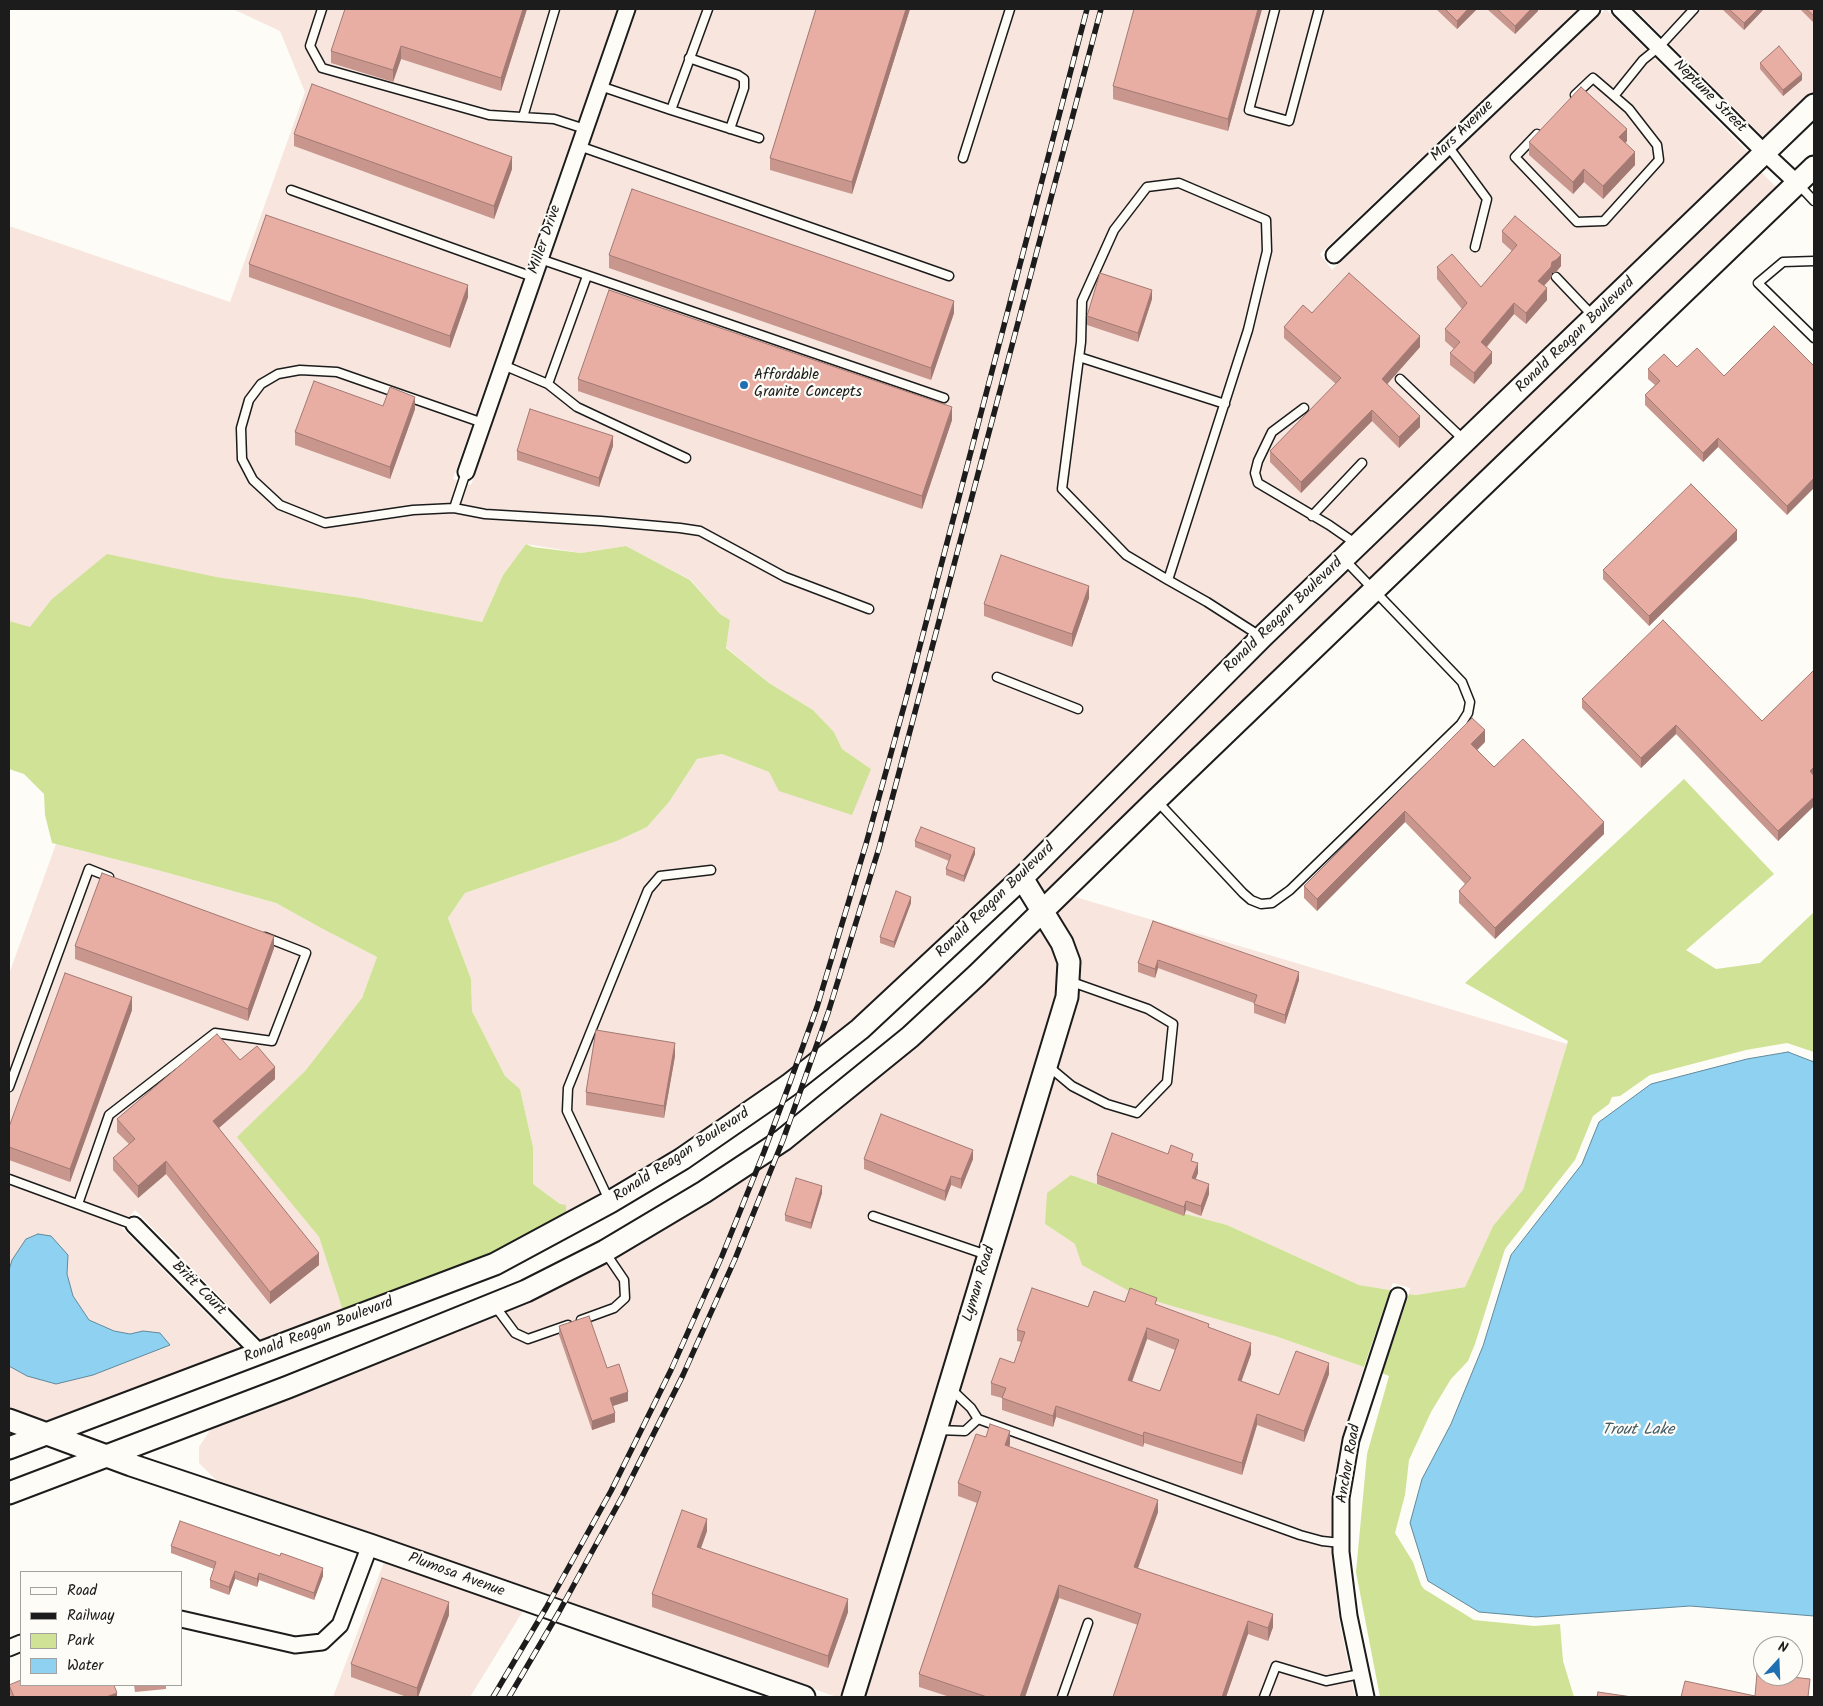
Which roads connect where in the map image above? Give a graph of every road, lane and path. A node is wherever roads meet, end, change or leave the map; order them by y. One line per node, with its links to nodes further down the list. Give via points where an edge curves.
1 (322, 9): 18 (lane, via 310,46 322,68 489,115)
2 (555, 9): 18 (lane)
3 (627, 9): 13 (street, Miller Drive)
4 (708, 9): 12 (lane)
5 (1010, 9): 26 (lane)
6 (1275, 9): 7 (lane, via 1249,110 1290,121)
7 (1320, 9)
8 (1592, 9): 24 (street, Mars Avenue)
9 (1620, 9): 11 (street, Neptune Street)
10 (1694, 9): 11 (lane)
11 (1659, 47): 14 (lane, via 1642,60); 25 (street, Neptune Street)
12 (689, 58): 17 (lane); 20 (lane, via 744,79)
13 (600, 86): 17 (lane); 19 (street, Miller Drive)
14 (1614, 96): 15 (lane, via 1593,78); 21 (lane, via 1658,145 1659,160 1604,221 1578,222 1515,157)
15 (1567, 104)
16 (1814, 106): 25 (main road, Ronald Reagan Boulevard)
17 (671, 110): 20 (lane)
18 (523, 117): 19 (lane, via 554,119)
19 (585, 129): 23 (street, Miller Drive)
20 (730, 129): 22 (lane)
21 (1541, 130)
22 (759, 138)
23 (579, 146): 33 (street, Miller Drive); 36 (lane)
24 (1448, 146): 31 (lane, via 1487,199); 32 (street, Mars Avenue)
25 (1766, 154): 28 (street, Neptune Street); 39 (main road, Ronald Reagan Boulevard)
26 (963, 158)
27 (1814, 167): 28 (main road)
28 (1798, 184): 30 (lane); 57 (main road)
29 (291, 190): 37 (lane)
30 (1814, 201)
31 (1474, 247)
32 (1334, 255)
33 (540, 259): 35 (lane); 37 (street, Miller Drive)
34 (1814, 260): 40 (lane, via 1783,262 1758,283)
35 (587, 276): 44 (lane); 45 (lane)
36 (949, 276)
37 (533, 277): 42 (street, Miller Drive)
38 (1556, 277): 39 (lane)
39 (1594, 318): 49 (main road, Ronald Reagan Boulevard)
40 (1814, 338)
41 (1079, 357): 46 (lane); 46 (lane, via 1082,301 1114,230 1146,187 1179,183 1266,220 1267,251 1248,330); 56 (lane, via 1062,489 1126,556)
42 (503, 365): 44 (lane); 48 (street, Miller Drive)
43 (1400, 379): 49 (lane)
44 (548, 384): 50 (lane, via 577,408)
45 (944, 398)
46 (1225, 404): 56 (lane)
47 (1304, 408): 54 (lane, via 1272,432 1255,474 1258,483)
48 (483, 423): 52 (street, Miller Drive); 53 (lane, via 336,372 300,370 278,374 261,384 248,404 240,428 242,459 253,480 280,505 325,523 413,510)
49 (1466, 442): 55 (main road, Ronald Reagan Boulevard)
50 (686, 458)
51 (1362, 463): 54 (lane)
52 (466, 472): 53 (lane)
53 (454, 508): 58 (lane, via 486,514 601,521 700,532 785,577)
54 (1312, 516): 55 (lane)
55 (1350, 551): 57 (lane); 59 (main road, Ronald Reagan Boulevard)
56 (1168, 580): 59 (lane)
57 (1374, 591): 62 (main road); 62 (lane, via 1462,682 1470,702 1468,713 1461,724 1290,890 1272,903 1261,904 1251,900)
58 (869, 609)
59 (1262, 637): 64 (main road, Ronald Reagan Boulevard)
60 (997, 677): 61 (lane)
61 (1078, 709)
62 (1156, 800): 66 (main road)
63 (711, 870): 72 (lane, via 660,876 648,890 568,1088 567,1111)
64 (1022, 878): 66 (main road, Lyman Road); 72 (main road, Ronald Reagan Boulevard, via 860,1029 790,1085 682,1159)
65 (116, 880): 70 (lane, via 89,870)
66 (1043, 911): 68 (main road, Lyman Road, via 1069,962); 76 (main road, via 910,1037 783,1140)
67 (261, 935): 73 (lane, via 306,953 272,1041 215,1033 109,1115)
68 (1067, 981): 69 (main road, Lyman Road, via 1067,997); 69 (lane, via 1148,1009 1173,1024 1167,1082 1136,1113 1107,1104 1072,1086)
69 (1046, 1064): 77 (main road, Lyman Road)
70 (9, 1087)
71 (9, 1179): 73 (lane)
72 (610, 1202): 80 (main road, Ronald Reagan Boulevard, via 495,1264)
73 (78, 1204): 75 (lane)
74 (873, 1216): 77 (lane)
75 (134, 1225): 80 (street, Britt Court)
76 (605, 1252): 79 (main road); 79 (lane, via 624,1280 625,1298 614,1308 528,1339 515,1333)
77 (989, 1255): 81 (main road, Lyman Road)
78 (1398, 1296): 89 (street, Anchor Road, via 1352,1440 1341,1498)
79 (494, 1304): 87 (main road, via 288,1388)
80 (261, 1354): 85 (main road, Ronald Reagan Boulevard)
81 (949, 1388): 82 (lane); 84 (main road, Lyman Road)
82 (978, 1419): 84 (lane, via 965,1431); 89 (lane, via 1300,1535)
83 (9, 1420): 85 (main road, Plumosa Avenue)
84 (936, 1430): 95 (main road, Lyman Road)
85 (47, 1434): 86 (main road, Ronald Reagan Boulevard); 87 (main road, Plumosa Avenue)
86 (9, 1448)
87 (108, 1456): 88 (main road); 90 (main road, Plumosa Avenue)
88 (9, 1493)
89 (1342, 1543): 93 (street, Anchor Road, via 1349,1616)
90 (370, 1545): 91 (street, via 340,1625 322,1642 294,1645); 94 (main road, Plumosa Avenue)
91 (182, 1619)
92 (1088, 1623): 96 (lane)
93 (1360, 1674): 97 (lane, via 1326,1681 1276,1666); 98 (street, Anchor Road)
94 (804, 1697)
95 (853, 1697)
96 (1062, 1697)
97 (1264, 1697)
98 (1366, 1697)

